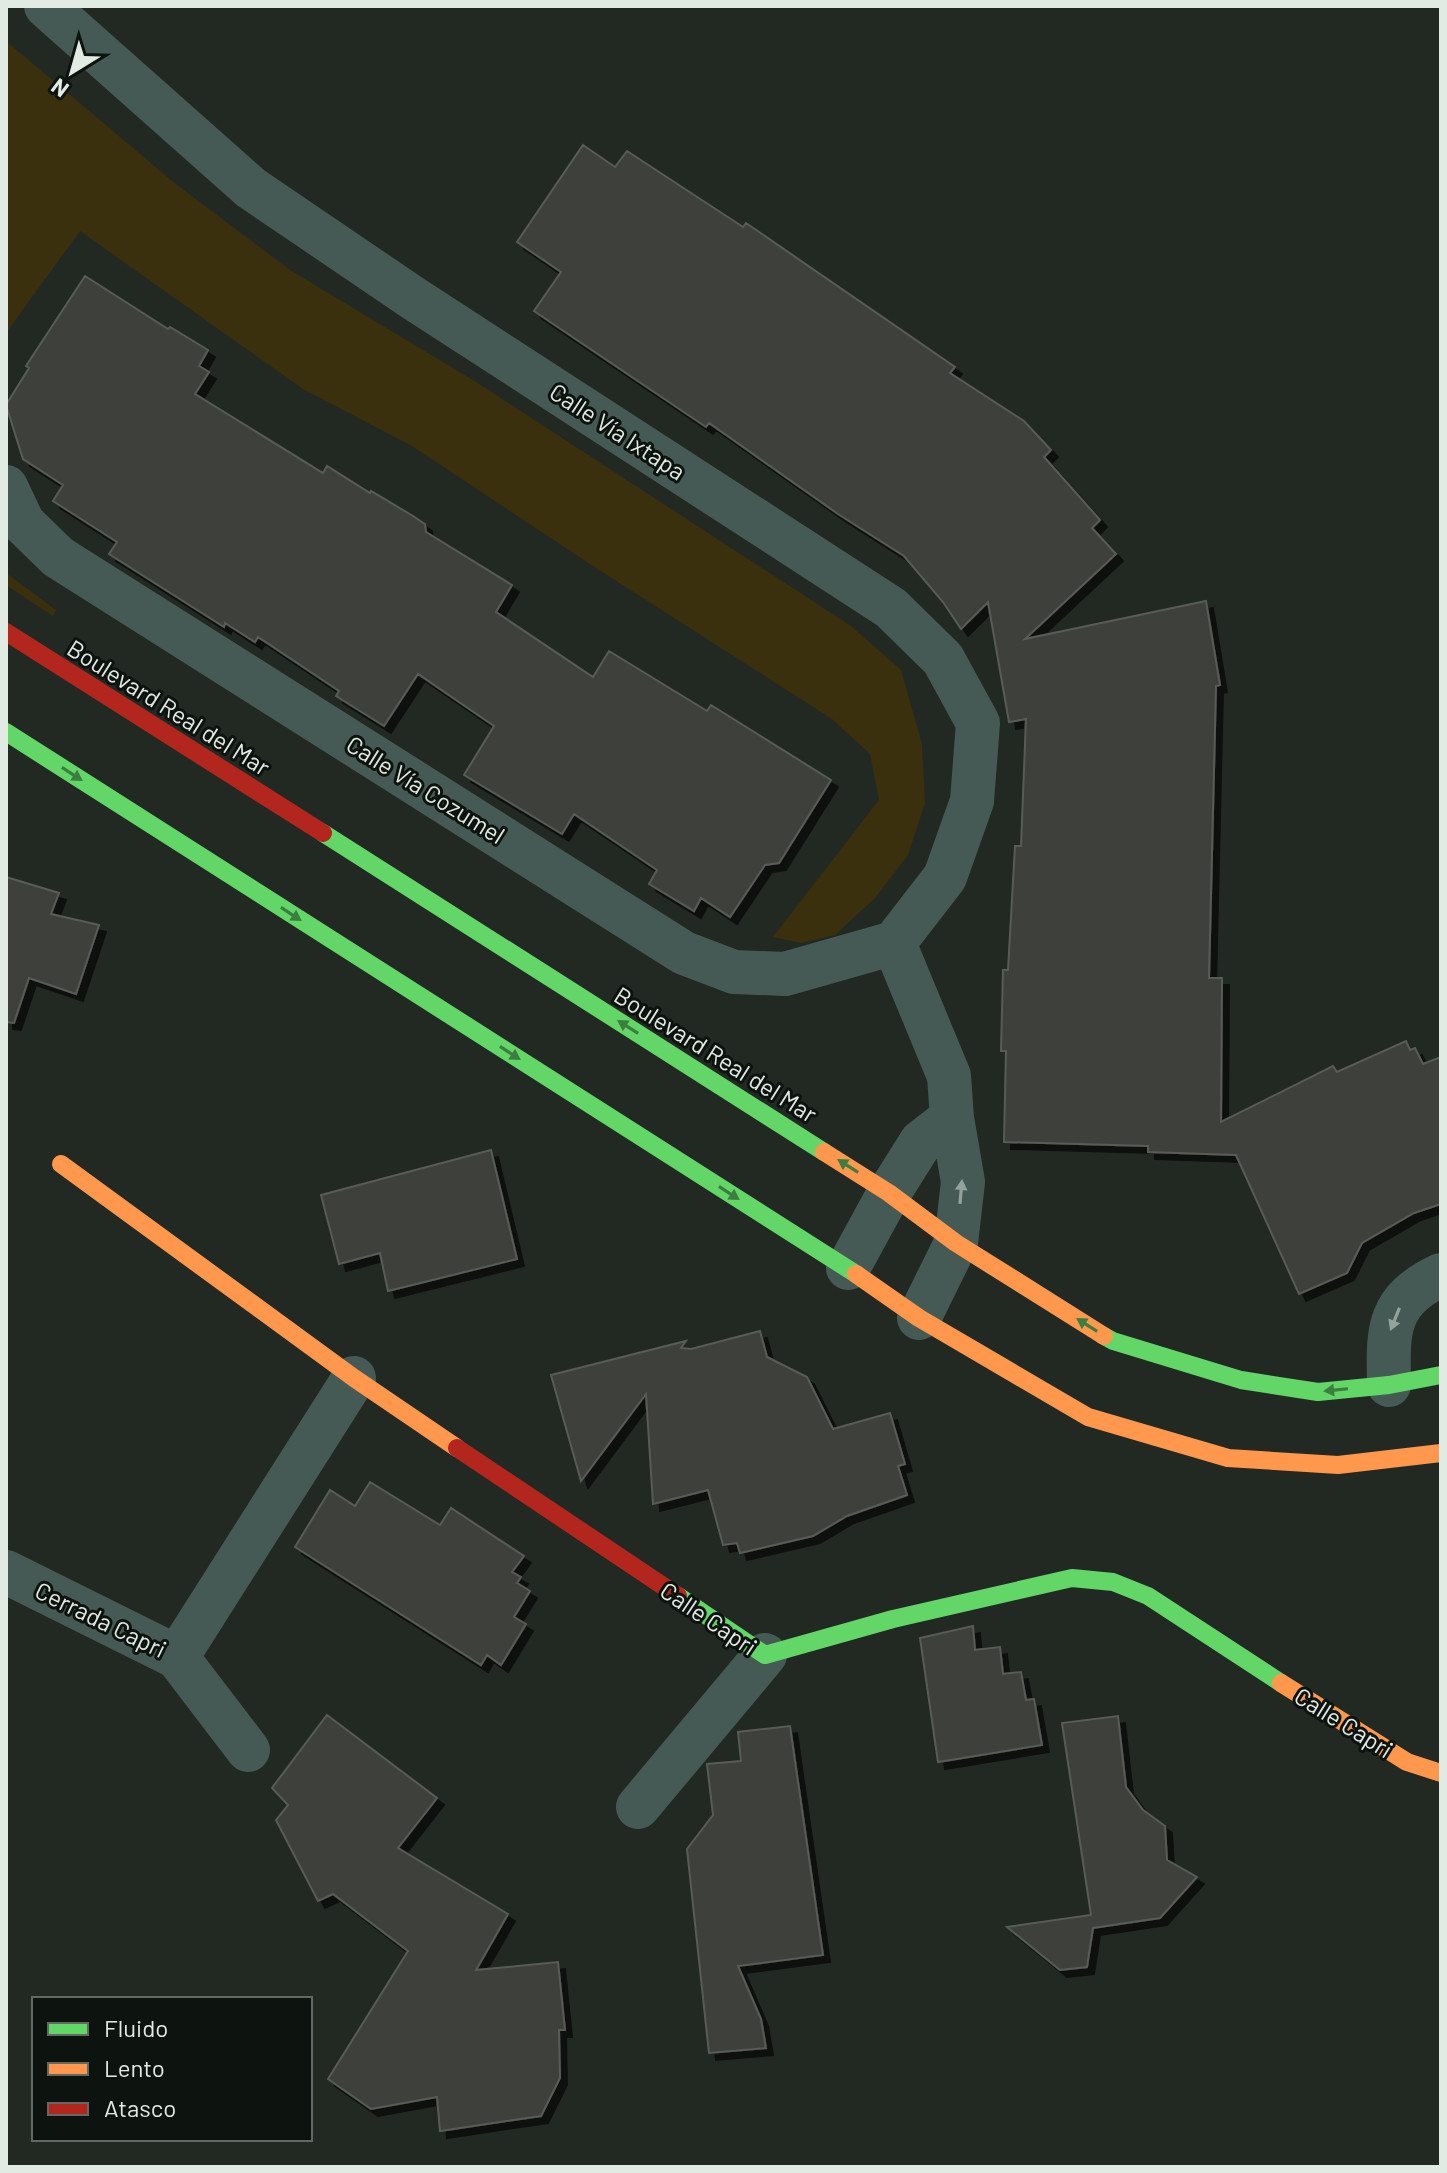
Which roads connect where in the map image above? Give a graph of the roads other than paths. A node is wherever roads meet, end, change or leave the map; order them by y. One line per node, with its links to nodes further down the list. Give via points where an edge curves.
1 (46, 6): 5 (street, Calle Vía Ixtapa, via 251,188 891,608 943,659 978,723 972,801 945,877)
2 (6, 487): 5 (street, Calle Vía Cozumel, via 23,523 58,557 684,953 734,972 785,974)
3 (6, 632): 8 (street, Boulevard Real del Mar, one-way to 3)
4 (6, 732): 10 (street, one-way to 10)
5 (894, 943): 6 (street, via 949,1076)
6 (952, 1118): 8 (street, via 921,1142); 9 (street, one-way to 6, via 963,1182)
7 (61, 1164): 14 (street, Calle Capri)
8 (889, 1193): 9 (street, Boulevard Real del Mar); 10 (street)
9 (956, 1243): 12 (street); 15 (street, Boulevard Real del Mar, one-way to 9, via 1302,1390 1241,1380 1113,1341)
10 (848, 1268): 12 (street)
11 (1441, 1275): 15 (street, one-way to 15, via 1421,1285 1397,1310 1389,1336)
12 (919, 1318): 16 (street, via 1088,1417 1228,1458 1338,1465)
13 (1441, 1375): 15 (street, Boulevard Real del Mar)
14 (354, 1378): 18 (street, Calle Capri); 19 (street)
15 (1389, 1385)
16 (1441, 1453)
17 (6, 1572): 19 (street, Cerrada Capri)
18 (765, 1655): 21 (street, Calle Capri, via 1072,1578 1113,1582 1148,1596 1407,1762); 22 (street)
19 (177, 1657): 20 (street, Cerrada Capri)
20 (248, 1750)
21 (1441, 1773)
22 (638, 1807)

